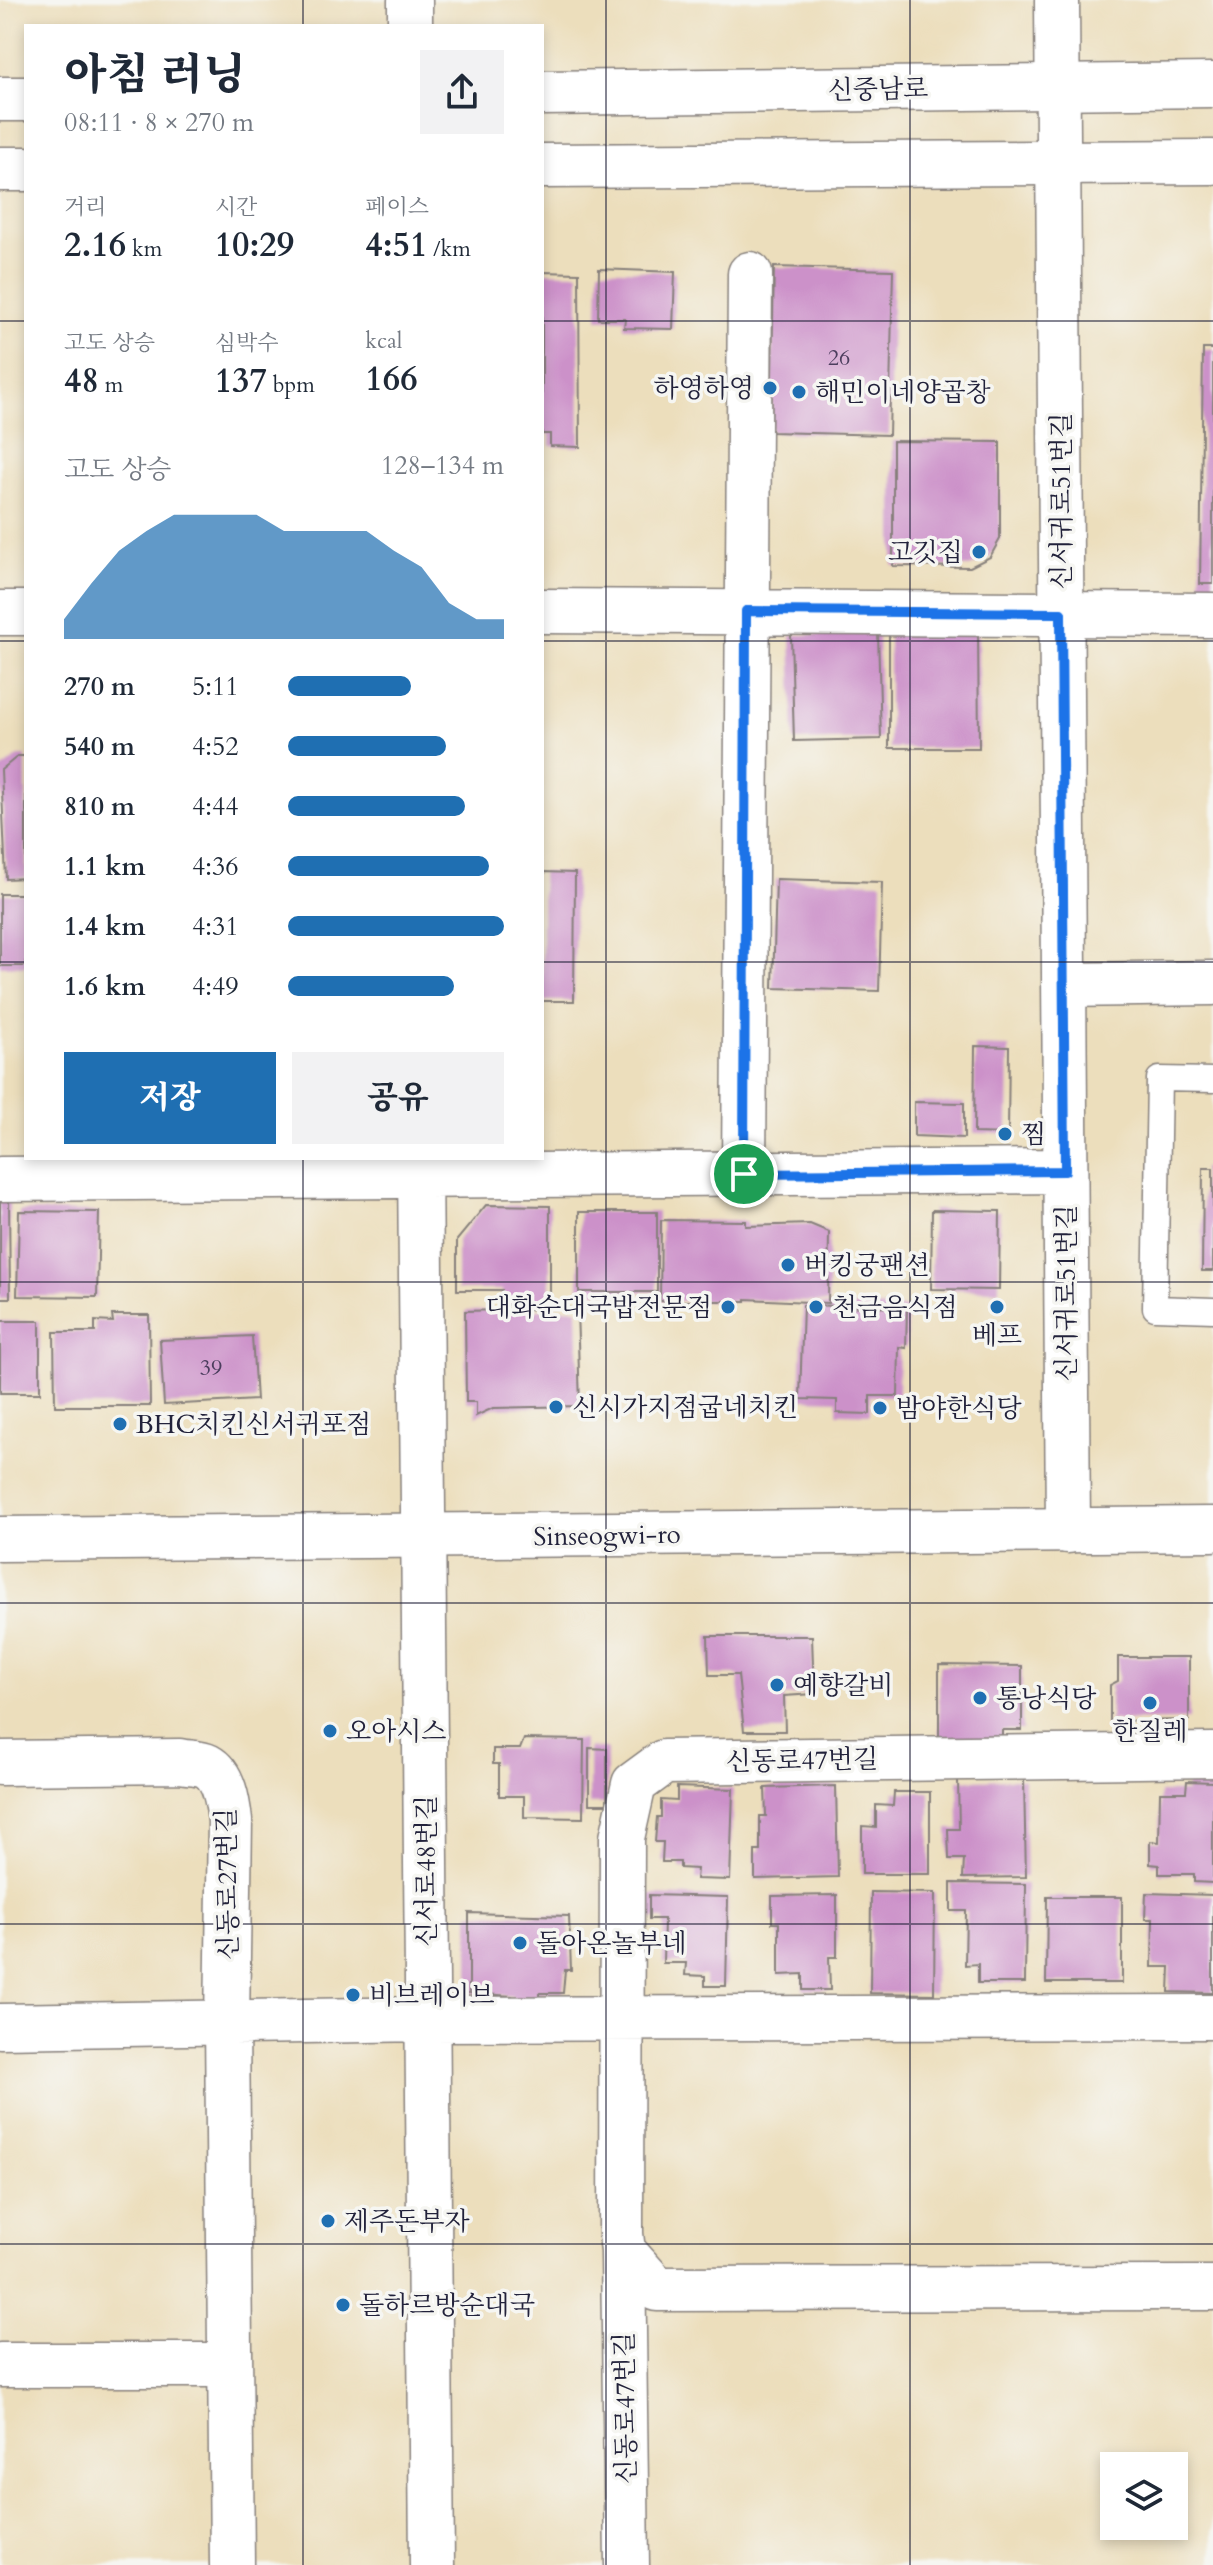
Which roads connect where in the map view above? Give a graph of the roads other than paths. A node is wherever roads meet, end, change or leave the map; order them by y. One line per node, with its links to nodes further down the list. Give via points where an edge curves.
1 (410, 0): 3 (street)
2 (1057, 0): 5 (street, 신서귀로51번길)
3 (410, 24)
4 (1213, 85): 5 (street, 신중남로)
5 (1058, 87): 6 (street, 신중남로); 10 (street, 신서귀로51번길)
6 (544, 93)
7 (0, 99): 8 (street)
8 (24, 99)
9 (1213, 162): 10 (street)
10 (1058, 163): 11 (street); 19 (street, 신서귀로51번길)
11 (544, 166)
12 (0, 169): 13 (street)
13 (24, 169)
14 (750, 274): 16 (street)
15 (544, 611): 16 (street)
16 (746, 611): 19 (street); 26 (street)
17 (0, 613): 18 (street)
18 (24, 613)
19 (1061, 613): 20 (street); 22 (street, 신서귀로51번길)
20 (1213, 615)
21 (1213, 983): 22 (street)
22 (1064, 985): 25 (street, 신서귀로51번길)
23 (1213, 1080): 28 (lane, via 1159,1079 1155,1308)
24 (420, 1168): 26 (street); 27 (street); 31 (street, 신서로48번길)
25 (1065, 1171): 26 (street); 30 (street, 신서귀로51번길)
26 (744, 1174)
27 (0, 1179)
28 (1213, 1310)
29 (1213, 1529): 30 (street, Sinseogwi-ro)
30 (1068, 1531): 31 (street, Sinseogwi-ro)
31 (423, 1537): 32 (street, Sinseogwi-ro); 36 (street, 신서로48번길)
32 (0, 1539)
33 (1213, 1755): 37 (street, 신동로47번길, via 664,1762 634,1784 622,1838)
34 (0, 1763): 38 (street, 신동로27번길, via 180,1761 209,1767 228,1802 230,1821)
35 (1213, 2017): 37 (street)
36 (427, 2019): 37 (street); 38 (street); 45 (street, 신서로48번길)
37 (621, 2019): 40 (street, 신동로47번길)
38 (227, 2023): 39 (street); 43 (street, 신동로27번길)
39 (0, 2026)
40 (623, 2251): 41 (street, via 657,2289); 46 (street, 신동로47번길)
41 (1213, 2288)
42 (0, 2365): 43 (street)
43 (230, 2365): 44 (street, 신동로27번길)
44 (232, 2565)
45 (432, 2565)
46 (627, 2565)

